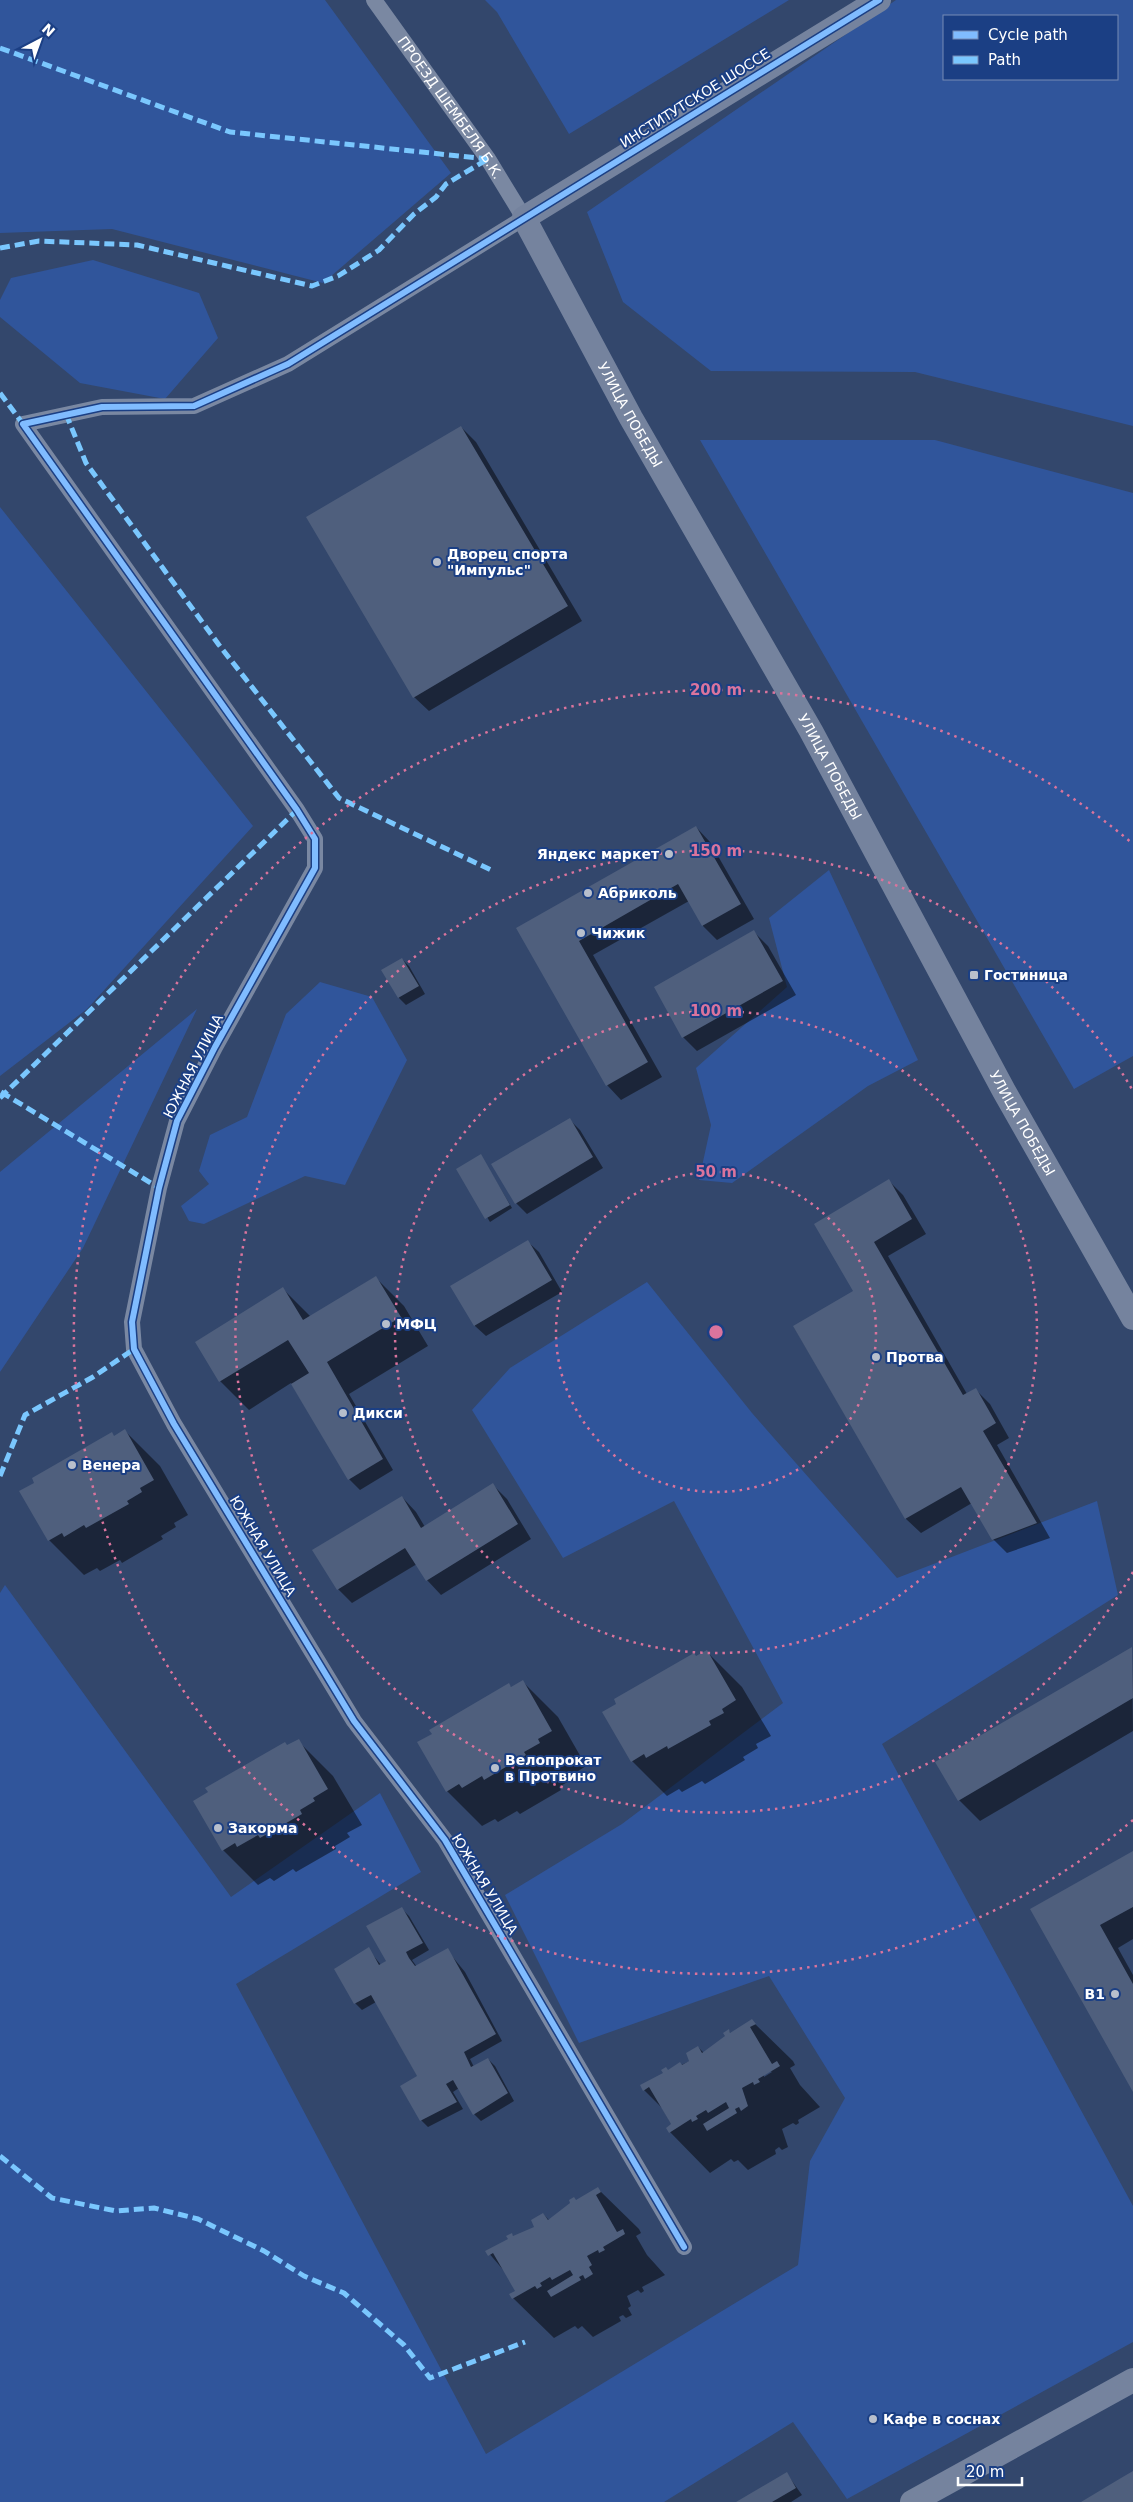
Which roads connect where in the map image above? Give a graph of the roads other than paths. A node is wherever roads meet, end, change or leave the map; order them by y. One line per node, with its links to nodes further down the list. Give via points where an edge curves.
1 (374, 0): 3 (street, ПРОЕЗД ШЕМБЕЛЯ Б.К., via 488,159)
2 (878, 0): 3 (street, ИНСТИТУТСКОЕ ШОССЕ)
3 (524, 218): 4 (street, УЛИЦА ПОБЕДЫ, via 631,418 811,731 1004,1091); 5 (street, ЮЖНАЯ УЛИЦА, via 288,364 194,406 102,407 23,424 315,838 315,868 215,1046 177,1121 159,1188 132,1322 134,1349 174,1424 354,1720 445,1840)
4 (1133, 1318)
5 (684, 2247)
6 (1133, 2380): 7 (street)
7 (912, 2502)

